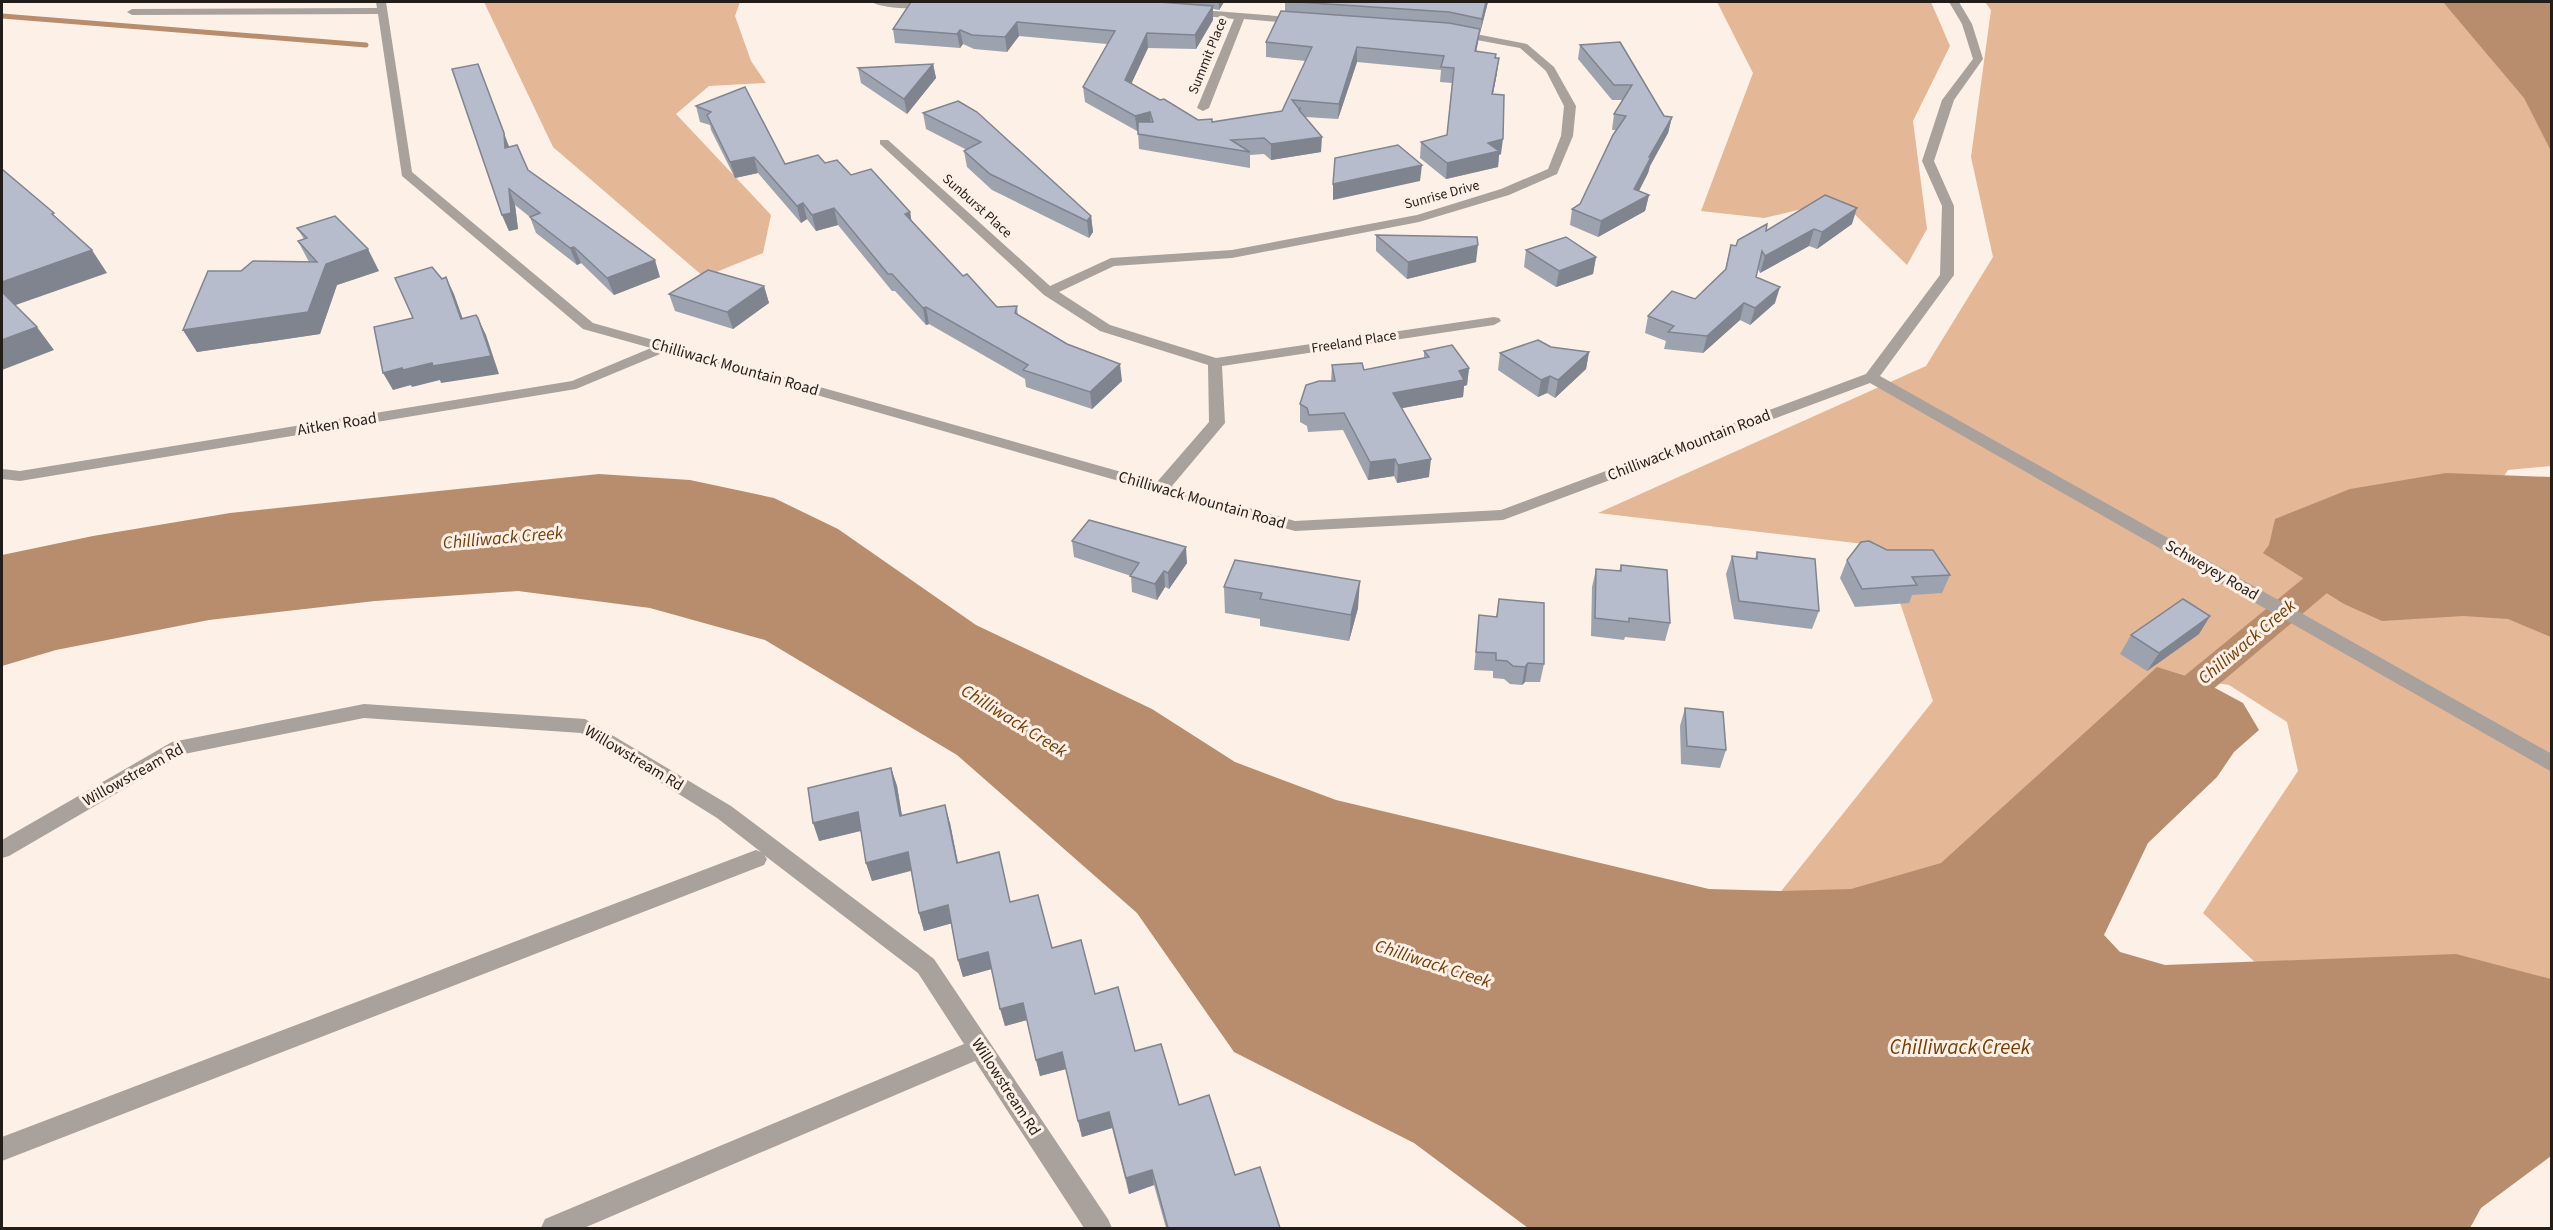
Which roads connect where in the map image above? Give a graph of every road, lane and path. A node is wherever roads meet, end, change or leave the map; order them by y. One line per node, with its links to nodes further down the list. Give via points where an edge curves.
1 (877, 2): 3 (street)
2 (1954, 2): 16 (street, via 1967,24 1978,59 1948,100 1928,161 1948,206 1947,275)
3 (949, 3)
4 (381, 6): 6 (street); 14 (street, Chilliwack Mountain Road, via 406,173 588,326)
5 (1176, 11): 7 (street)
6 (132, 12)
7 (1240, 16): 8 (street); 10 (street, Summit Place)
8 (1312, 22)
9 (1437, 31): 12 (street, Sunrise Drive, via 1523,45 1550,69 1570,106 1567,136 1553,171 1505,192 1419,218 1232,254 1111,262)
10 (1203, 108)
11 (884, 142): 12 (street, Sunburst Place)
12 (1049, 292): 15 (street, via 1105,328)
13 (1494, 321): 15 (street, Freeland Place)
14 (666, 347): 17 (street, Aitken Road, via 576,385 20,476); 18 (street, Chilliwack Mountain Road)
15 (1215, 363): 18 (street, via 1217,423)
16 (1871, 377): 18 (street, Chilliwack Mountain Road, via 1503,515 1295,526); 19 (street, Schweyey Road)
17 (2, 474)
18 (1161, 488)
19 (2552, 764)
20 (2, 850): 22 (street, Willowstream Rd, via 179,747 364,711 585,726 724,812 926,966)
21 (756, 859): 23 (street)
22 (980, 1048): 24 (street); 25 (street, Willowstream Rd)
23 (2, 1149)
24 (554, 1228)
25 (1099, 1228)

